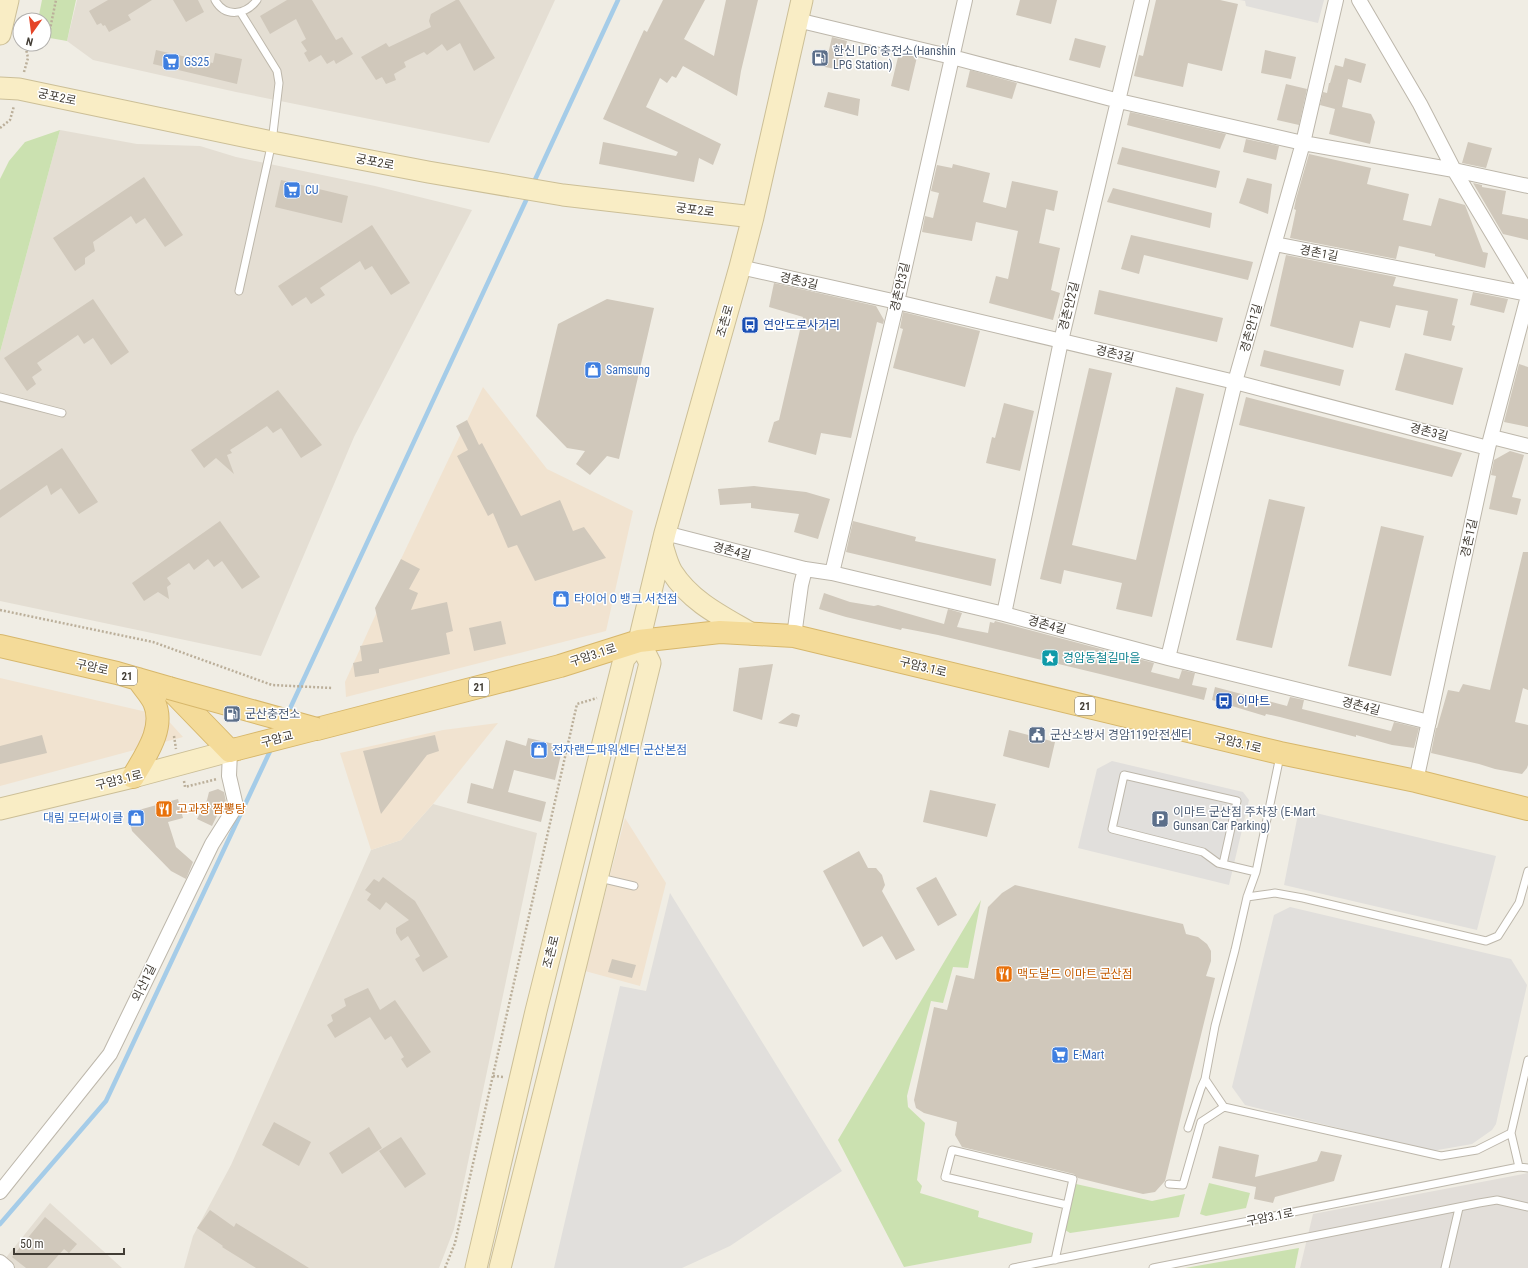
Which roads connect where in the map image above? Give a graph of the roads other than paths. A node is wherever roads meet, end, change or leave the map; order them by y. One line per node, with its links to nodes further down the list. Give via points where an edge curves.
1 (8, 0): 11 (street)
2 (215, 0): 9 (lane, via 224,10)
3 (257, 0): 9 (lane, via 253,6)
4 (802, 0): 10 (street, 조촌로)
5 (965, 0): 12 (street, 경촌안3길)
6 (1142, 0): 14 (street, 경촌안2길)
7 (1336, 0): 16 (street, 경촌안1길)
8 (1359, 0): 17 (street, via 1420,104)
9 (241, 13): 15 (lane, via 276,71 279,83)
10 (797, 20): 12 (street); 19 (street, 조촌로)
11 (0, 34)
12 (952, 57): 14 (street); 24 (street, 경촌안3길)
13 (0, 88): 15 (street, 궁포2로, via 19,89)
14 (1119, 101): 16 (street); 25 (street, 경촌안2길)
15 (272, 142): 19 (street, 궁포2로, via 562,195); 22 (lane)
16 (1304, 143): 17 (street); 20 (street, 경촌안1길)
17 (1454, 170): 18 (street); 23 (street)
18 (1528, 186)
19 (753, 217): 21 (street, 조촌로)
20 (1275, 244): 23 (street, 경촌1길); 26 (street, 경촌안1길)
21 (740, 267): 24 (street, 경촌3길); 31 (street, 조촌로)
22 (239, 291)
23 (1528, 294): 29 (street, 경촌1길)
24 (897, 302): 25 (street, 경촌3길); 33 (street, 경촌안3길)
25 (1061, 341): 26 (street, 경촌3길); 34 (street, 경촌안2길)
26 (1235, 382): 29 (street, 경촌3길); 39 (street, 경촌안1길)
27 (0, 397): 28 (lane)
28 (62, 413)
29 (1490, 442): 30 (street, 경촌3길); 42 (street, 경촌1길)
30 (1528, 446)
31 (664, 539): 32 (street, 경촌4길); 35 (street, via 671,571 686,590 704,606); 37 (street, 조촌로)
32 (805, 569): 33 (street, 경촌4길); 36 (street)
33 (832, 573): 34 (street, 경촌4길)
34 (1004, 614): 39 (street, 경촌4길)
35 (752, 634): 36 (main road, 구암3.1로 / 21); 37 (main road, 구암3.1로 / 21, via 720,632)
36 (794, 636): 45 (main road, 구암3.1로 / 21)
37 (639, 641): 43 (main road, 구암3.1로 / 21, via 560,666); 52 (street, via 650,664); 68 (street, 조촌로, via 624,659 536,1010)
38 (0, 646): 40 (main road, 구암로 / 21)
39 (1168, 658): 42 (street, 경촌4길)
40 (138, 679): 41 (main road, 구암로 / 21); 46 (main road, via 154,703 157,732)
41 (169, 688): 43 (main road, bridge); 44 (main road, 구암로 / 21)
42 (1429, 722): 47 (street, 경촌1길)
43 (317, 729): 44 (main road, 구암교 / 21, bridge)
44 (233, 750): 46 (street, 구암3.1로); 64 (street, 외산1길, via 229,776 236,806 212,844 110,1054)
45 (1280, 754): 47 (main road, 구암3.1로 / 21); 53 (lane)
46 (133, 777): 48 (street, 구암3.1로)
47 (1416, 781): 49 (main road, 구암3.1로 / 21)
48 (0, 809)
49 (1528, 809)
50 (1223, 864): 50 (lane, via 1204,852 1112,829 1124,775 1238,801); 53 (lane)
51 (1528, 871): 55 (lane, via 1519,904 1498,936 1486,940 1296,896 1275,893)
52 (598, 872): 54 (lane, via 604,879); 74 (street)
53 (1256, 872): 55 (lane)
54 (634, 886)
55 (1247, 897): 57 (lane, via 1215,1026)
56 (1528, 1060): 60 (lane)
57 (1205, 1079): 58 (lane); 59 (lane)
58 (1224, 1107): 60 (lane, via 1441,1156 1477,1150); 63 (lane, via 1201,1122 1183,1186)
59 (1188, 1128)
60 (1511, 1133): 61 (lane)
61 (1519, 1167): 62 (lane, 구암3.1로); 69 (lane, 구암3.1로)
62 (1528, 1168)
63 (1169, 1184)
64 (0, 1192)
65 (1067, 1205): 65 (lane, via 1073,1179 952,1150 945,1177); 69 (lane)
66 (1528, 1207): 67 (lane, via 1497,1200)
67 (1460, 1208): 76 (lane); 77 (lane)
68 (485, 1228): 72 (street); 73 (street, 조촌로)
69 (1055, 1260): 75 (lane, 구암3.1로)
70 (0, 1262): 71 (street)
71 (7, 1268)
72 (462, 1268)
73 (476, 1268)
74 (500, 1268)
75 (1013, 1268)
76 (1153, 1268)
77 (1445, 1268)

